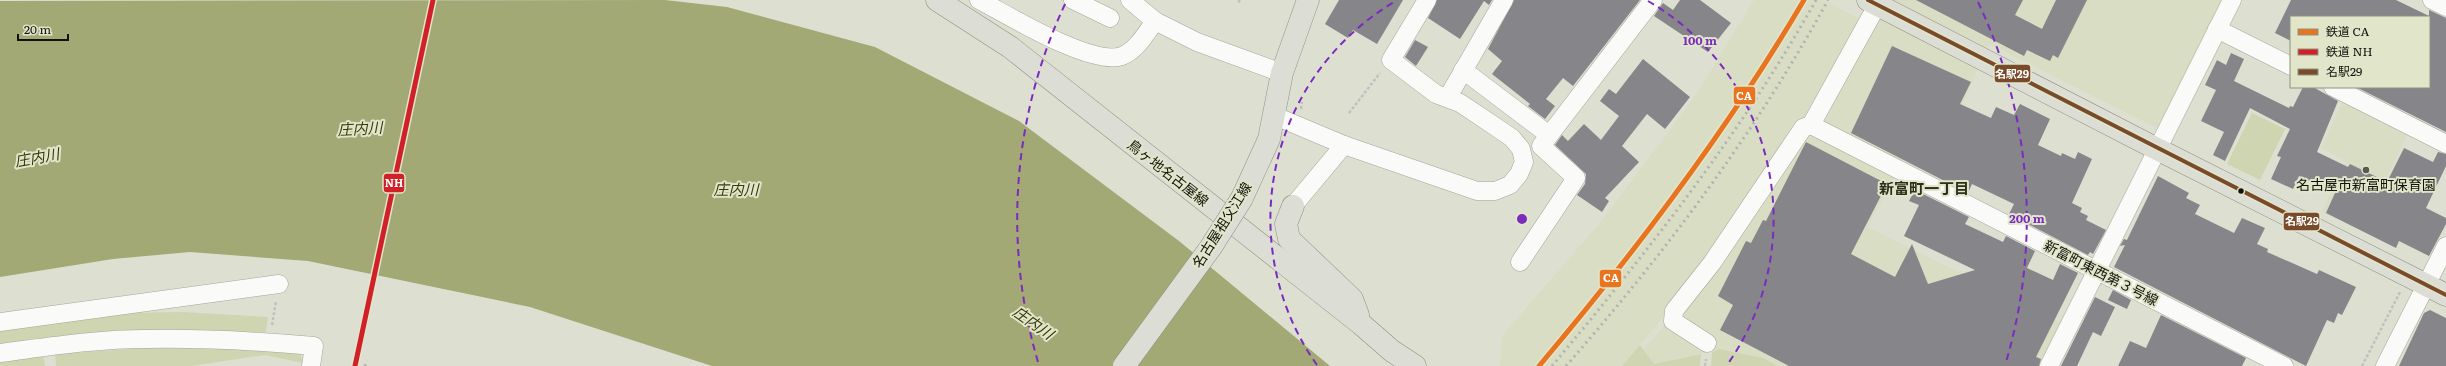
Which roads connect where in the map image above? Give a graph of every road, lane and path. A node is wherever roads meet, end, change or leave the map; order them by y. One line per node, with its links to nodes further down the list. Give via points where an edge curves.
1 (937, 0): 40 (main road, 鳥ヶ地名古屋線, via 1010,46)
2 (979, 0): 16 (street, via 1073,48 1108,58 1122,56 1136,47)
3 (1073, 0): 15 (street)
4 (1130, 0): 16 (street)
5 (1238, 0): 13 (path)
6 (1308, 0): 21 (main road, 名古屋祖父江線)
7 (1427, 0): 18 (street)
8 (1504, 0): 20 (street)
9 (1653, 0): 27 (street)
10 (2232, 0): 17 (street)
11 (2432, 0): 14 (street)
12 (1875, 2): 26 (street); 30 (main road)
13 (1241, 3)
14 (2446, 7)
15 (1110, 18)
16 (1155, 21): 21 (street, via 1197,42)
17 (2218, 29): 19 (street); 30 (street)
18 (1390, 60): 23 (street, via 1436,94); 24 (path)
19 (2290, 65)
20 (1463, 70): 23 (street); 27 (street)
21 (1282, 73): 25 (main road, 名古屋祖父江線)
22 (2335, 88): 28 (street)
23 (1448, 97): 29 (street, via 1512,138 1521,149 1524,162 1510,185 1495,191 1477,191)
24 (1349, 113)
25 (1275, 116): 29 (street); 45 (main road, 名古屋祖父江線, bridge, via 1269,139 1242,198 1211,247)
26 (1811, 125): 34 (street, 新富町東西第３号線); 42 (street, via 1803,128 1712,262 1674,311 1673,321)
27 (1549, 135): 33 (street, via 1541,146 1576,178)
28 (2446, 144)
29 (1344, 145): 31 (street)
30 (2158, 149): 34 (street); 36 (main road)
31 (1293, 206): 40 (main road, via 1286,224 1289,239 1352,299)
32 (2446, 246): 36 (street)
33 (1520, 262)
34 (2097, 271): 47 (street); 48 (street, 新富町東西第３号線)
35 (279, 284): 39 (street); 41 (path)
36 (2427, 285): 38 (main road); 50 (street)
37 (2402, 289): 49 (path)
38 (2446, 295)
39 (0, 322)
40 (1361, 324): 46 (main road, 鳥ヶ地名古屋線, via 1392,351)
41 (269, 342): 43 (street, via 144,338); 44 (street, via 314,346)
42 (1707, 343)
43 (0, 353)
44 (311, 366)
45 (1124, 366)
46 (1415, 366)
47 (2049, 366)
48 (2284, 366)
49 (2362, 366)
50 (2385, 366)

